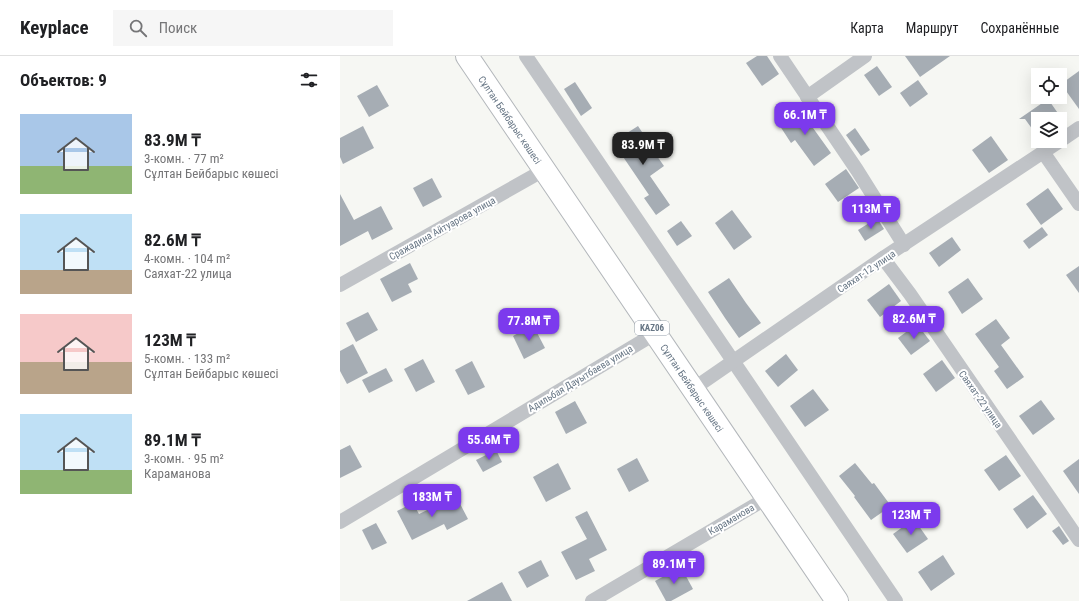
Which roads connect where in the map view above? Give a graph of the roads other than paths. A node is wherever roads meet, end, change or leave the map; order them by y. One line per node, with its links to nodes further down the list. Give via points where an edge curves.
1 (467, 56): 10 (main road, Сұлтан Бейбарыс көшесі / KAZ06)
2 (526, 56): 16 (street)
3 (780, 56): 5 (street)
4 (865, 56): 5 (street)
5 (807, 97): 12 (street)
6 (1079, 128): 7 (street, Саяхат-12 улица)
7 (1067, 136)
8 (1050, 148): 9 (street, Саяхат-12 улица)
9 (1044, 152): 11 (street); 12 (street, Саяхат-12 улица)
10 (544, 170): 14 (street, Сражадина Айтуарова улица); 15 (main road, Сұлтан Бейбарыс көшесі / KAZ06)
11 (1079, 204)
12 (904, 245): 13 (street, Саяхат-12 улица)
13 (883, 258): 16 (street, Саяхат-12 улица); 20 (street, Саяхат-22 улица)
14 (340, 285)
15 (656, 333): 17 (main road, Сұлтан Бейбарыс көшесі / KAZ06); 19 (street, Адильбая Дауытбаева улица)
16 (733, 362): 17 (street, Саяхат-12 улица); 23 (street)
17 (693, 389): 18 (main road, Сұлтан Бейбарыс көшесі / KAZ06)
18 (767, 498): 21 (street, Караманова); 22 (main road, Сұлтан Бейбарыс көшесі / KAZ06)
19 (340, 522)
20 (1079, 540)
21 (592, 601)
22 (837, 601)
23 (896, 601)

